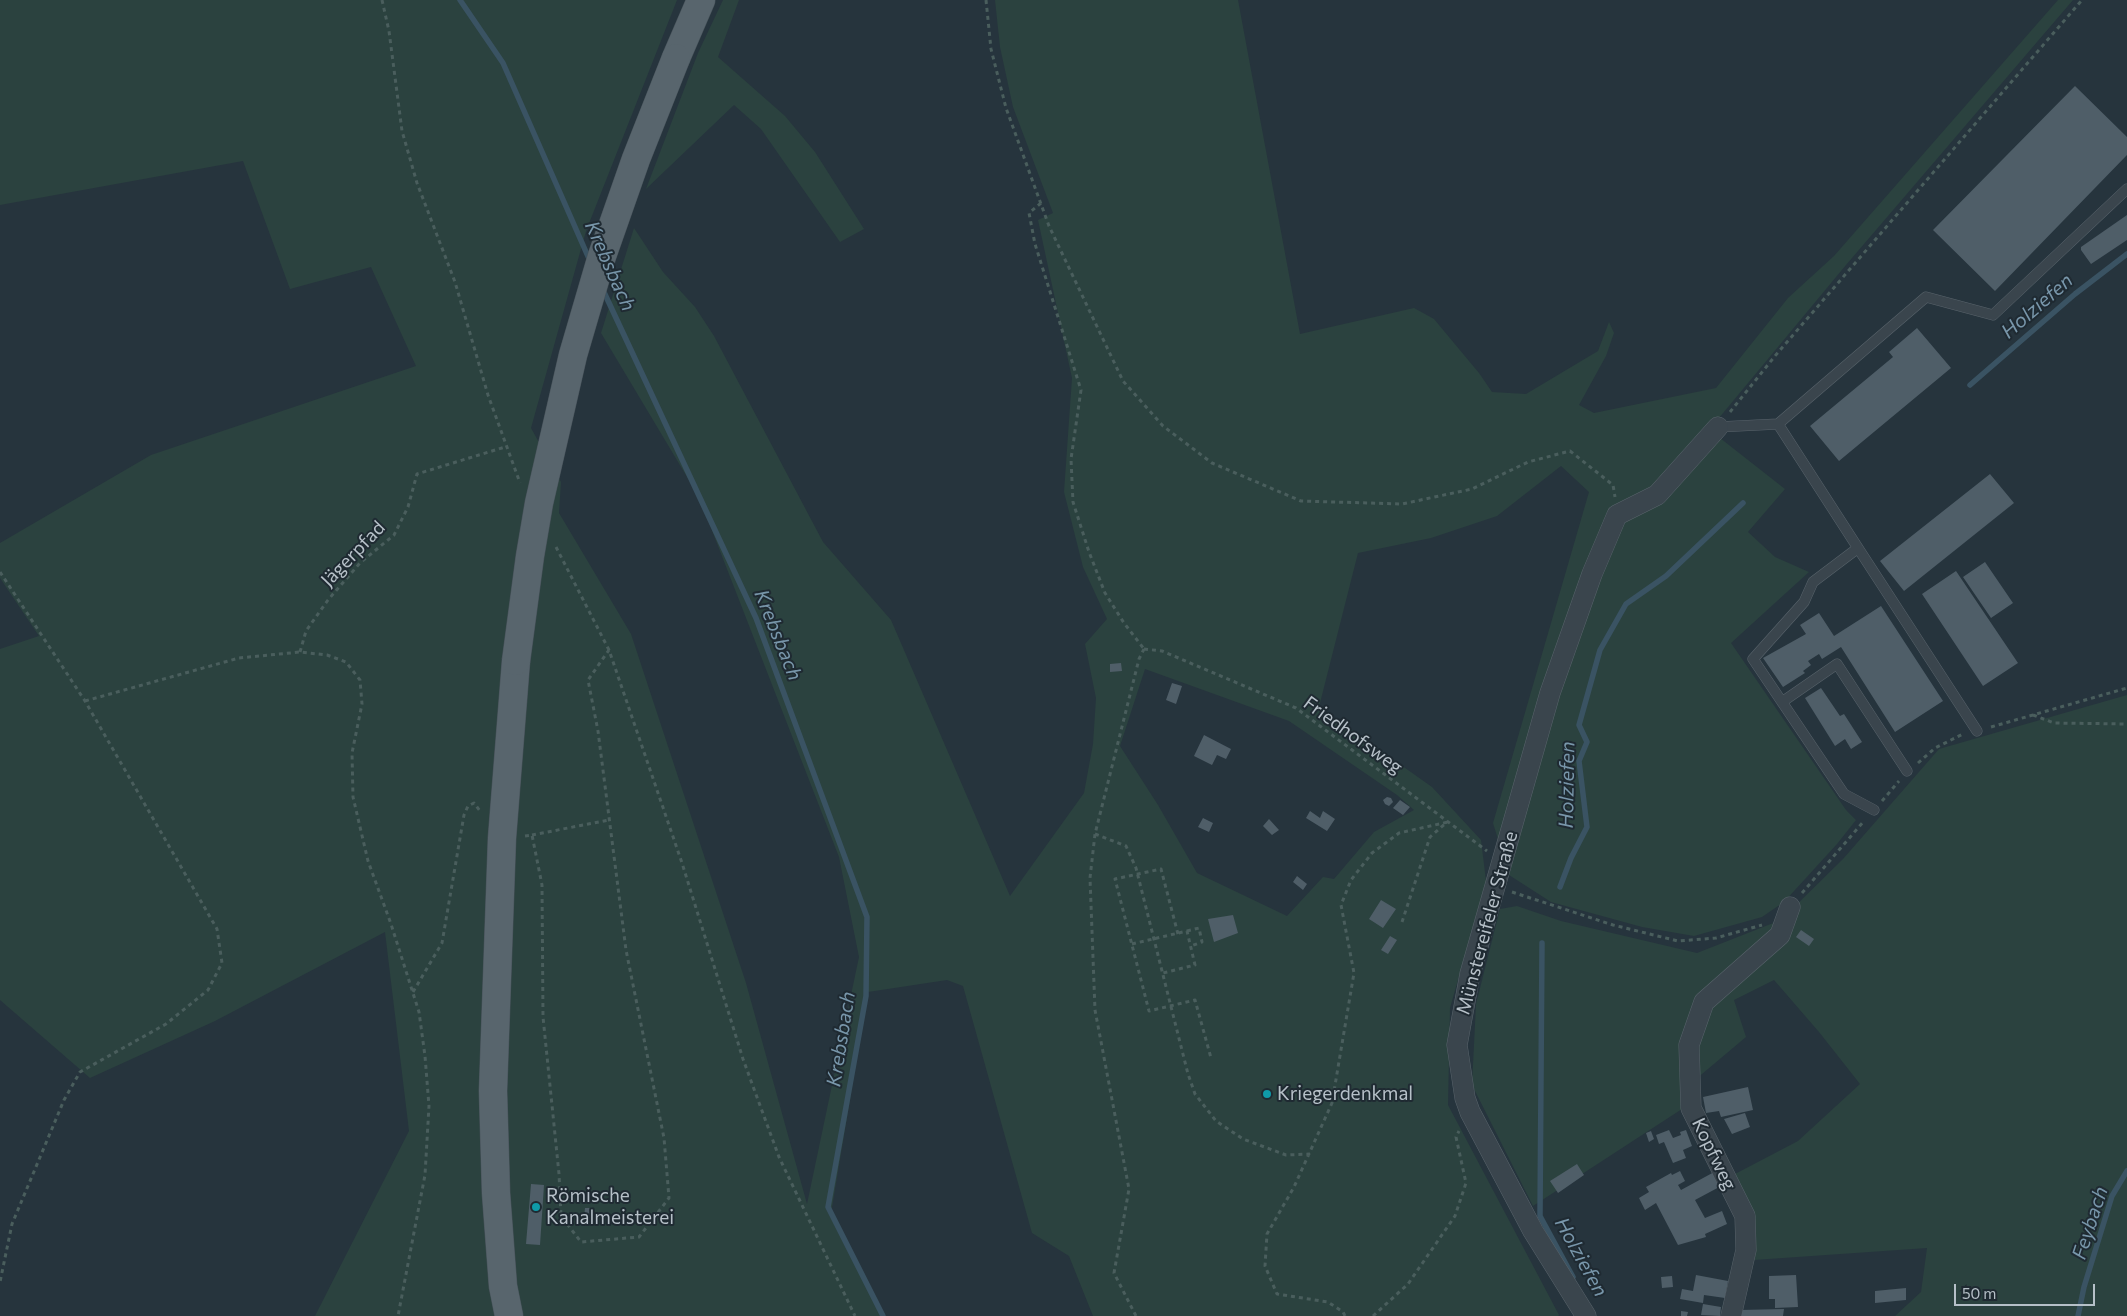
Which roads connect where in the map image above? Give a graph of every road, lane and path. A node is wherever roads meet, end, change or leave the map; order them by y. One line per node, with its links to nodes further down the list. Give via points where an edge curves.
1 (382, 0): 9 (path, via 405,139 417,183 455,282)
2 (701, 0): 30 (main road, bridge, via 636,159 602,256 574,355 530,556 516,661)
3 (986, 0): 6 (path, via 991,49 1006,108)
4 (2082, 0): 8 (path, via 1782,348)
5 (2127, 189): 7 (lane, via 1993,315 1926,297)
6 (1041, 203): 11 (path, via 1123,381 1163,426 1212,463 1301,501 1402,504 1472,489 1528,462 1570,452 1613,485); 15 (path, via 1029,213 1035,244 1081,390 1071,459 1073,502 1105,593)
7 (1778, 424): 8 (lane); 13 (lane)
8 (1718, 427): 11 (street, via 1657,494)
9 (506, 446): 10 (path); 17 (path, Jägerpfad, via 417,474 408,507 394,535 360,563 328,600 306,631)
10 (522, 488)
11 (1617, 514): 31 (street, Münstereifeler Straße, via 1550,693)
12 (552, 540): 16 (path)
13 (1858, 548): 20 (lane, via 1813,582 1804,602 1753,659); 23 (lane)
14 (0, 572): 19 (path)
15 (1144, 649): 27 (path, Friedhofsweg, via 1162,651 1296,708); 28 (path)
16 (609, 650): 26 (path, via 588,680 598,731); 50 (path, via 772,1139)
17 (300, 652): 19 (path, via 239,658); 42 (path, via 346,662 360,680 362,704 352,753 352,797 368,861)
18 (2127, 688): 21 (path)
19 (85, 701): 47 (path, via 217,929 222,963 208,990 166,1024 80,1072 64,1100 12,1224)
20 (1782, 702): 24 (lane, via 1837,664); 25 (lane, via 1844,794)
21 (2032, 715): 22 (path, via 2054,723); 23 (path)
22 (2127, 724)
23 (1977, 730): 24 (path, via 1935,748)
24 (1907, 771): 25 (path)
25 (1874, 810): 34 (path)
26 (608, 820): 29 (path); 29 (path, via 626,950 664,1138 668,1189 668,1198 639,1236 581,1242 561,1216 543,1017 542,885)
27 (1448, 822): 31 (path, Friedhofsweg); 35 (path, via 1430,837); 46 (path, via 1400,834 1372,853 1351,880 1341,906 1354,973 1332,1103)
28 (1095, 834): 32 (path, via 1126,846); 51 (path, via 1090,878 1095,1010 1129,1189 1114,1273)
29 (532, 835): 30 (path)
30 (502, 838): 42 (path, via 491,835 474,802 468,806 442,943); 49 (main road, via 493,1140)
31 (1502, 862): 33 (street, Münstereifeler Straße)
32 (1138, 874): 37 (path, via 1161,868); 38 (path); 39 (path, via 1115,879)
33 (1494, 886): 34 (path, via 1549,906 1678,941 1716,938 1764,924); 45 (street, Münstereifeler Straße, via 1470,974 1457,1045)
34 (1790, 907): 55 (street, Kopfweg, via 1780,935 1704,1002 1689,1045 1691,1108 1745,1216 1746,1250)
35 (1402, 922)
36 (1187, 932): 37 (path); 40 (path); 40 (path, via 1199,928 1202,942)
37 (1178, 934): 38 (path)
38 (1154, 940): 39 (path); 41 (path)
39 (1132, 944): 43 (path, via 1150,1011)
40 (1191, 946): 41 (path, via 1195,964)
41 (1162, 974): 43 (path)
42 (413, 992): 48 (path, via 419,1012 429,1106 425,1175)
43 (1171, 1006): 44 (path, via 1195,1000); 46 (path, via 1188,1074 1196,1094 1216,1121 1243,1139 1286,1155)
44 (1210, 1058)
45 (1470, 1112): 53 (path, via 1456,1137 1466,1184 1455,1216 1408,1284); 54 (street, Münstereifeler Straße, via 1533,1232)
46 (1310, 1154): 52 (path, via 1267,1234 1265,1266 1276,1294 1328,1302)
47 (0, 1282)
48 (398, 1316)
49 (508, 1316)
50 (855, 1316)
51 (1136, 1316)
52 (1345, 1316)
53 (1373, 1316)
54 (1586, 1316)
55 (1731, 1316)

